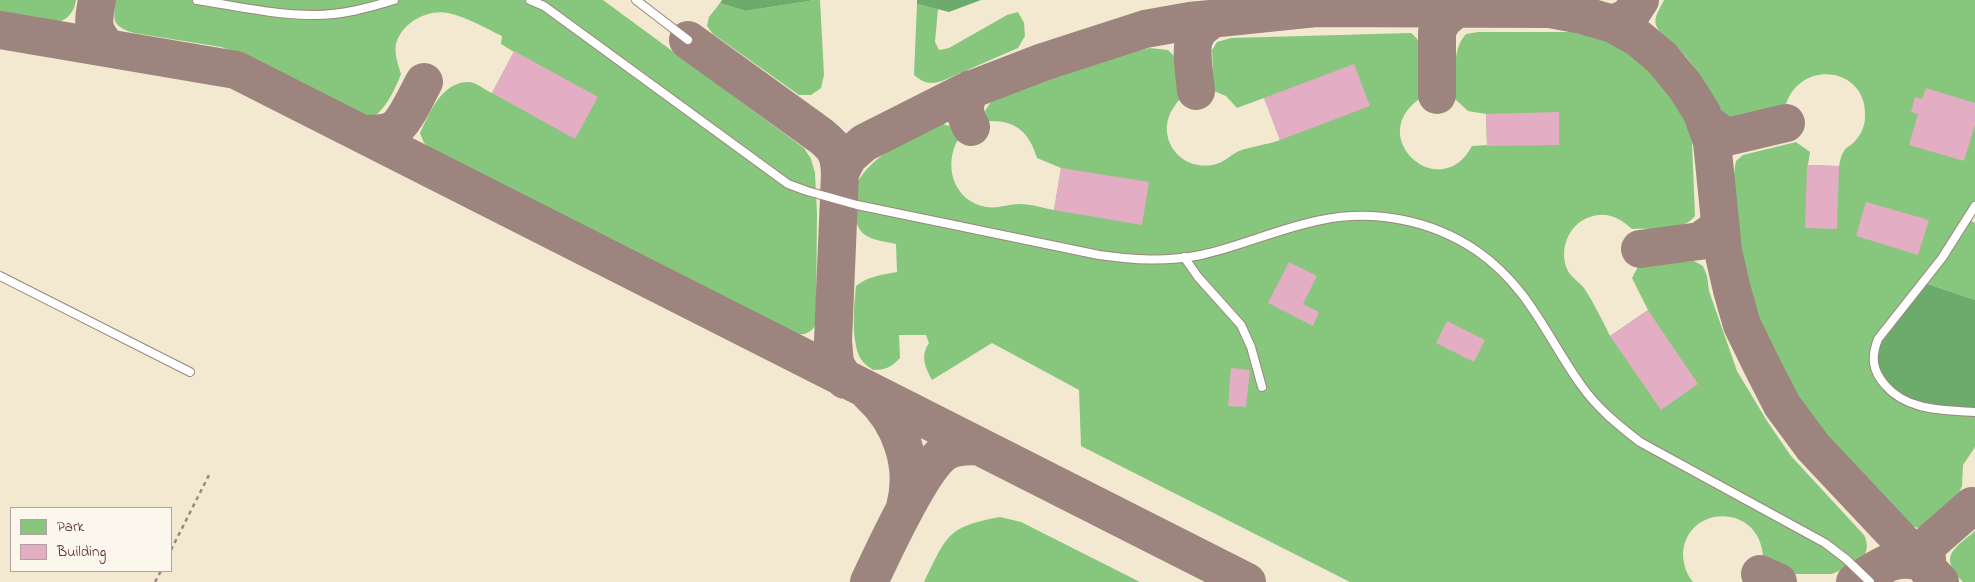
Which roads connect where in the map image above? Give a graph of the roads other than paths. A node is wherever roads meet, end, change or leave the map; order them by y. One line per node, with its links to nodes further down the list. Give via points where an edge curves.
1 (197, 0): 2 (lane, via 316,15 365,9)
2 (391, 0)
3 (530, 0): 8 (lane, via 544,6 788,184 857,205 1099,254 1134,260)
4 (636, 0): 5 (lane)
5 (688, 40)
6 (1975, 206): 7 (lane)
7 (1972, 221): 12 (lane, via 1878,339 1873,365 1878,377 1901,399 1917,406)
8 (1184, 257): 11 (lane, via 1241,325); 13 (lane, via 1322,220 1352,216 1408,221 1454,238 1477,251 1505,274 1529,302 1580,384 1617,425 1640,442 1825,543)
9 (0, 276): 10 (lane)
10 (190, 372)
11 (1262, 387)
12 (1975, 412)
13 (1870, 582)

